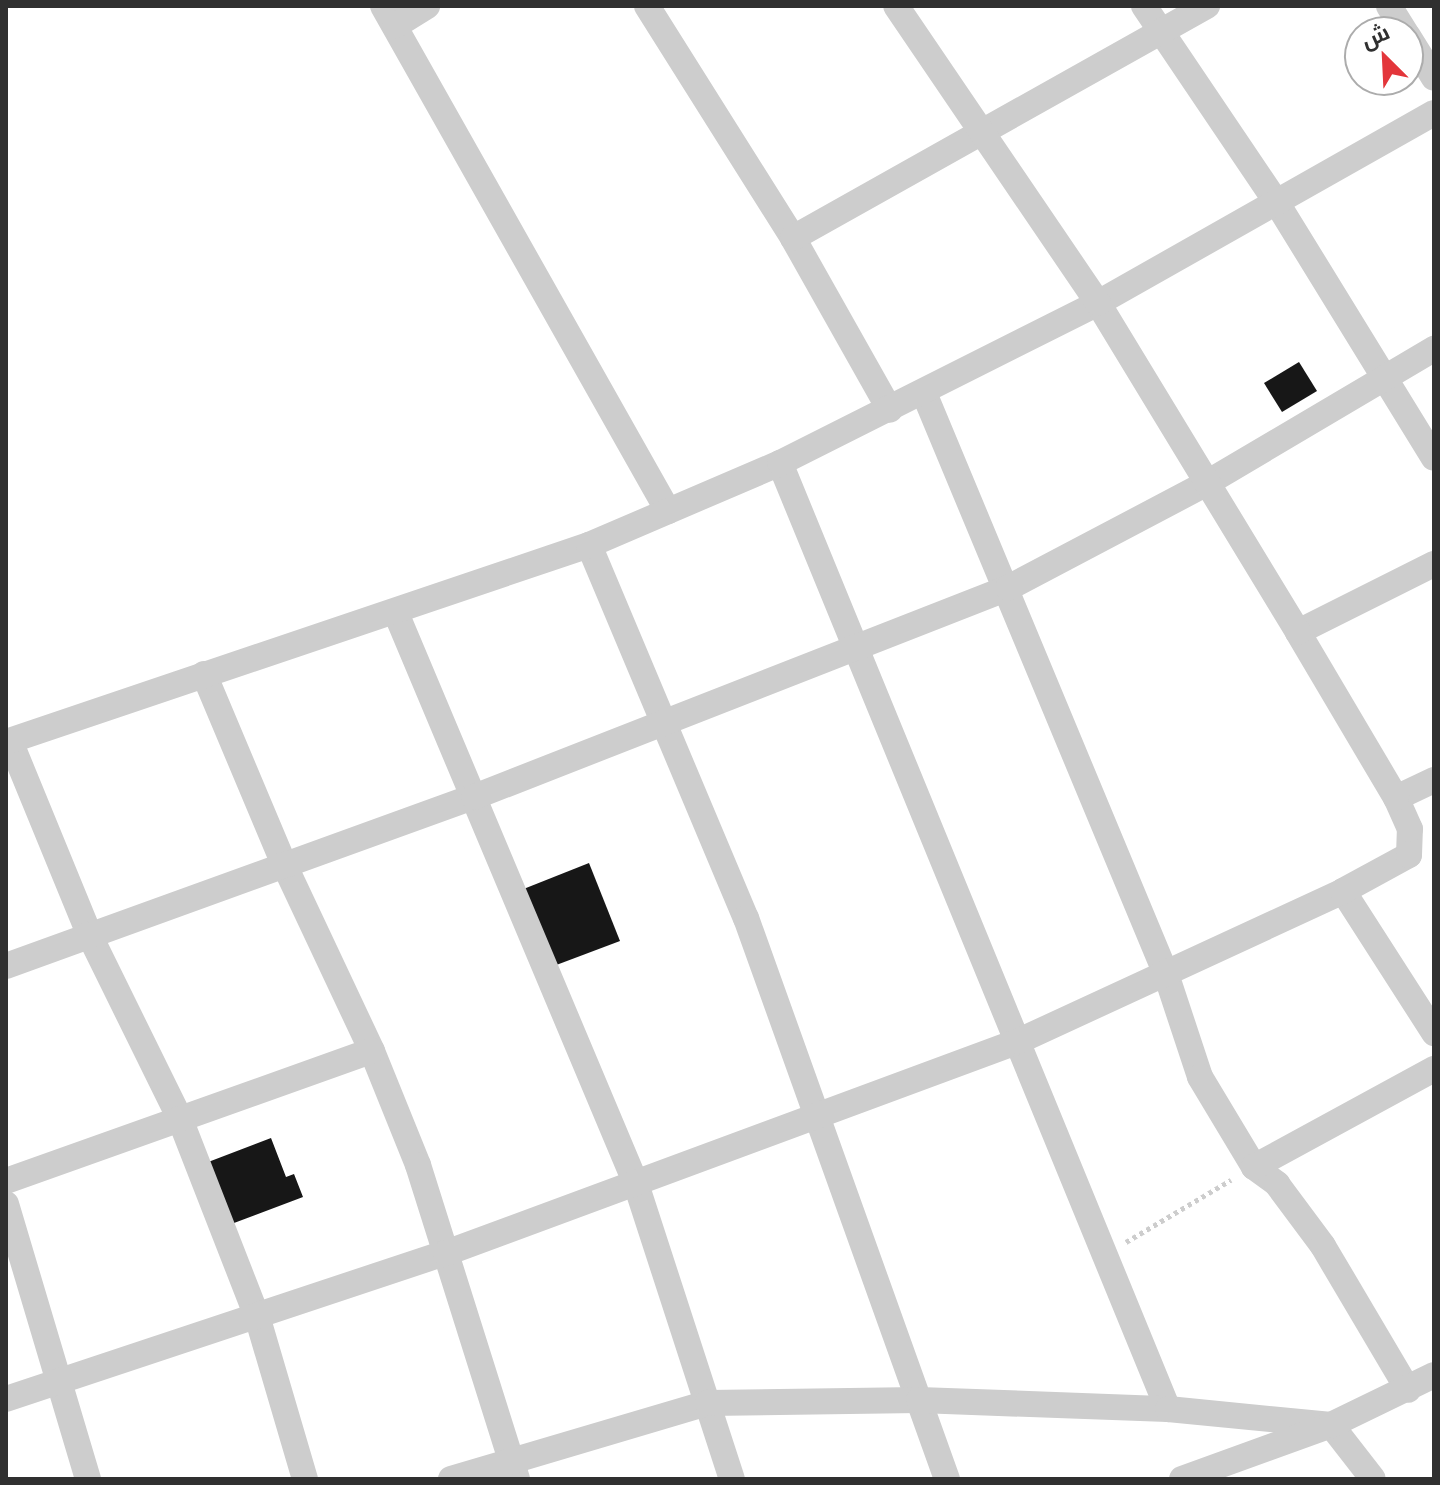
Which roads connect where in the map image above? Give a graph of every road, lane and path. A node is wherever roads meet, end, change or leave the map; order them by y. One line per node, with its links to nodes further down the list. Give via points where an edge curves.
1 (427, 6): 6 (street)
2 (647, 6): 11 (street)
3 (896, 6): 9 (street)
4 (1144, 6): 7 (street)
5 (1207, 6): 7 (street)
6 (389, 16): 20 (street)
7 (1161, 32): 9 (street); 10 (street)
8 (1434, 113): 10 (street)
9 (981, 130): 11 (street); 12 (street)
10 (1277, 203): 12 (street); 14 (street)
11 (793, 238): 16 (street)
12 (1098, 303): 15 (street); 19 (street)
13 (1434, 349): 14 (street)
14 (1383, 379): 17 (street); 19 (street)
15 (924, 393): 16 (street); 23 (street)
16 (890, 410): 18 (street)
17 (1434, 458)
18 (780, 463): 20 (street); 26 (street)
19 (1207, 483): 23 (street); 25 (street)
20 (668, 511): 21 (street)
21 (589, 545): 24 (street); 28 (street)
22 (1434, 564): 25 (street)
23 (1008, 588): 26 (street); 37 (street)
24 (396, 613): 27 (street); 31 (street)
25 (1298, 632): 32 (street)
26 (857, 649): 28 (street); 39 (street)
27 (204, 674): 29 (street); 33 (street)
28 (666, 722): 31 (street); 42 (street)
29 (8, 741): 35 (street)
30 (1434, 780): 32 (street)
31 (474, 797): 33 (street); 46 (street)
32 (1396, 798): 34 (street, via 1410,829 1409,855)
33 (284, 864): 35 (street); 40 (street)
34 (1343, 891): 37 (street); 38 (street)
35 (89, 934): 36 (street); 43 (street)
36 (6, 966)
37 (1166, 974): 39 (street); 44 (street, via 1200,1077)
38 (1434, 1033)
39 (1019, 1041): 42 (street); 49 (street)
40 (372, 1051): 43 (street); 48 (street)
41 (1434, 1069): 44 (street)
42 (821, 1115): 46 (street); 55 (street)
43 (180, 1119): 45 (street); 50 (street)
44 (1254, 1167): 49 (path); 53 (street, via 1297,1208)
45 (6, 1181)
46 (636, 1184): 48 (street); 56 (street)
47 (6, 1204): 52 (street)
48 (446, 1253): 50 (street); 59 (street)
49 (1104, 1255): 57 (street)
50 (257, 1316): 52 (street); 61 (street)
51 (1434, 1375): 53 (street)
52 (57, 1381): 54 (street); 60 (street)
53 (1408, 1390): 58 (street)
54 (6, 1399)
55 (919, 1400): 56 (street); 57 (street); 64 (street)
56 (708, 1403): 59 (street); 63 (street)
57 (1168, 1409): 58 (street)
58 (1331, 1425): 65 (street); 66 (street)
59 (513, 1469): 62 (street)
60 (88, 1479)
61 (305, 1479)
62 (451, 1479)
63 (732, 1479)
64 (947, 1479)
65 (1182, 1479)
66 (1373, 1479)

